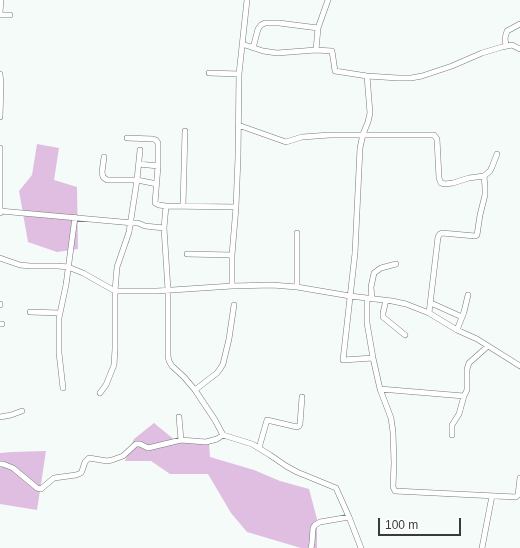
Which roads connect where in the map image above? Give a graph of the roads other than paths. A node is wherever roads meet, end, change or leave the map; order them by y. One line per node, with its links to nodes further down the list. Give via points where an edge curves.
1 (1, 0): 4 (street)
2 (247, 0): 8 (street)
3 (328, 0): 7 (street)
4 (0, 13): 5 (street)
5 (10, 15)
6 (520, 24): 9 (street, via 508,31 505,38)
7 (318, 28): 10 (street, via 265,23 258,29); 12 (street)
8 (242, 44): 10 (street); 15 (street)
9 (506, 46): 11 (street); 16 (street, via 422,76)
10 (253, 48): 12 (street, via 277,53)
11 (520, 48)
12 (316, 50): 16 (street, via 332,51 334,70)
13 (209, 73): 15 (street)
14 (0, 74): 17 (street)
15 (239, 74): 19 (street)
16 (367, 76): 21 (street, via 370,113)
17 (0, 106): 18 (street)
18 (0, 117)
19 (238, 125): 21 (street, via 286,142 305,136); 34 (street)
20 (185, 131): 33 (street)
21 (363, 134): 29 (street, via 434,135 437,139 441,183); 51 (street)
22 (127, 138): 28 (street, via 156,140)
23 (0, 148): 35 (street)
24 (140, 150): 27 (street)
25 (497, 154): 29 (street, via 492,168)
26 (104, 158): 30 (street, via 102,172 107,180)
27 (139, 164): 28 (street); 30 (street)
28 (158, 166): 31 (street)
29 (484, 176): 54 (street, via 485,195 477,235 442,233 438,237)
30 (137, 180): 31 (street); 38 (street)
31 (156, 184): 32 (street, via 155,203)
32 (166, 206): 33 (street); 39 (street)
33 (183, 206): 34 (street)
34 (236, 207): 42 (street)
35 (0, 211): 36 (street); 37 (street)
36 (0, 214)
37 (75, 217): 38 (street); 45 (street)
38 (130, 222): 39 (street); 49 (street, via 117,267)
39 (164, 228): 48 (street)
40 (296, 233): 47 (street)
41 (187, 254): 42 (street)
42 (232, 255): 46 (street)
43 (0, 258): 45 (street, via 20,265)
44 (396, 264): 52 (street, via 378,269 374,273)
45 (68, 267): 49 (street); 57 (street)
46 (232, 286): 47 (street); 48 (street)
47 (297, 287): 51 (street)
48 (168, 290): 49 (street); 67 (street, via 169,361)
49 (115, 291): 68 (street, via 114,365)
50 (468, 295): 59 (street)
51 (350, 296): 52 (street); 63 (street, via 343,360)
52 (369, 298): 53 (street); 63 (street, via 367,323)
53 (386, 300): 58 (street); 61 (street, via 383,316)
54 (431, 303): 58 (street); 59 (street)
55 (234, 305): 67 (street, via 223,364 217,373)
56 (30, 312): 57 (street)
57 (60, 313): 65 (street, via 59,353)
58 (429, 313): 60 (street)
59 (462, 316): 60 (street)
60 (457, 330): 62 (street)
61 (405, 334)
62 (488, 346): 64 (street); 69 (street, via 469,363 467,390)
63 (373, 358): 66 (street)
64 (520, 366)
65 (63, 388)
66 (380, 389): 69 (street); 80 (street, via 393,432 395,491)
67 (196, 390): 74 (street)
68 (100, 393)
69 (464, 396): 75 (street, via 459,414 452,425)
70 (302, 397): 77 (street, via 299,426 267,420)
71 (22, 411): 73 (street)
72 (179, 416): 76 (street)
73 (0, 417)
74 (223, 435): 76 (street, via 206,442); 77 (street)
75 (452, 435)
76 (181, 440): 78 (street, via 148,448 136,444 123,456 110,461 89,458 81,473 54,478 41,489 36,488 13,468)
77 (258, 448): 81 (street, via 292,469 335,487)
78 (0, 464)
79 (520, 478): 80 (street, via 517,497)
80 (492, 496): 84 (street)
81 (349, 517): 82 (street, via 315,525); 83 (street)
82 (311, 548)
83 (361, 548)
84 (482, 548)

